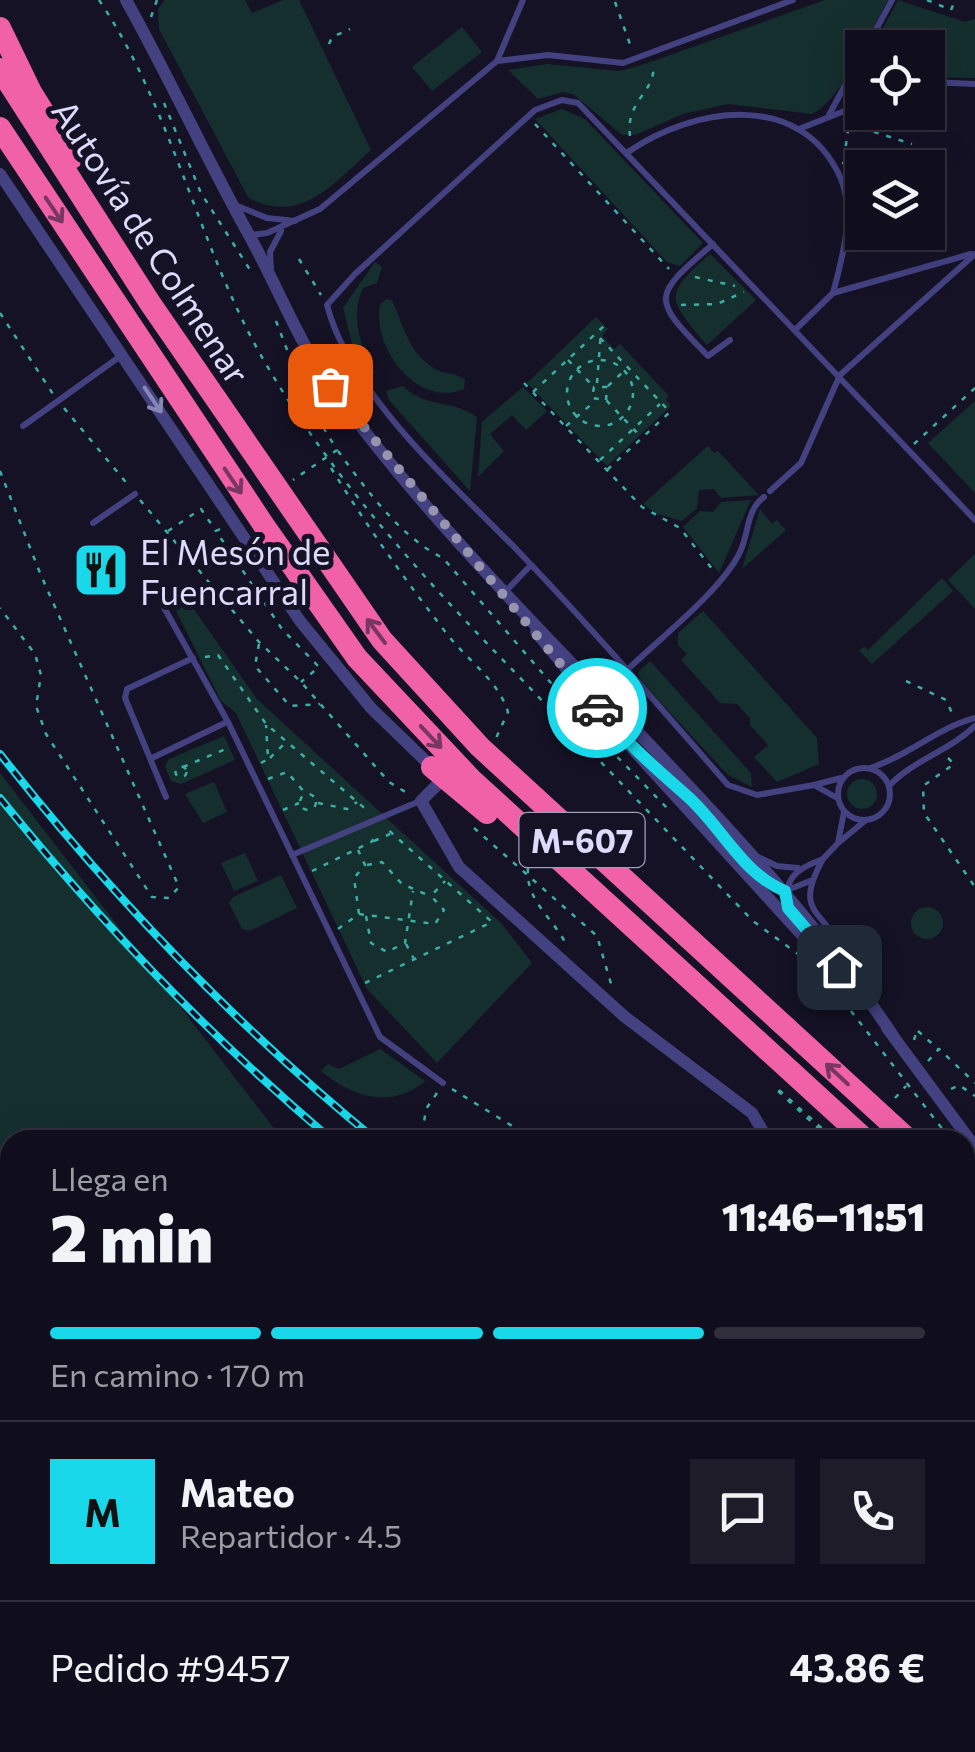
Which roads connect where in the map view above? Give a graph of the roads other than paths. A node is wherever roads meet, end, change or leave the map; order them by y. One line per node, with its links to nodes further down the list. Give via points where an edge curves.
1 (523, 0): 7 (lane)
2 (792, 0): 7 (lane, via 622,63 548,55)
3 (892, 0): 6 (lane)
4 (129, 1): 18 (street)
5 (0, 28): 19 (highway, via 72,157)
6 (876, 30)
7 (497, 60): 20 (lane, via 320,209)
8 (0, 69): 19 (highway, Autovía de Colmenar / M-607)
9 (945, 83): 10 (lane)
10 (975, 84)
11 (845, 86): 13 (lane)
12 (845, 110): 13 (lane)
13 (829, 116): 15 (lane)
14 (0, 128): 65 (highway, Autovía de Colmenar / M-607, one-way to 65, via 357,658 470,779)
15 (799, 129): 16 (lane, via 739,114 706,114); 25 (lane, via 842,181 846,227)
16 (628, 152): 22 (lane); 34 (lane, via 578,103 562,100 527,116 328,305 352,361 397,422)
17 (0, 174): 28 (street)
18 (229, 202): 20 (lane); 21 (street)
19 (84, 205): 70 (highway, Autovía de Colmenar / M-607, one-way to 19, via 480,747 382,640)
20 (295, 221): 21 (lane); 24 (lane, via 276,235)
21 (249, 235): 24 (street)
22 (713, 244): 26 (lane); 27 (lane, via 665,291 667,314 708,356)
23 (975, 254): 25 (lane); 29 (lane)
24 (272, 281): 35 (street, via 330,386)
25 (833, 293): 26 (lane)
26 (797, 328): 29 (lane)
27 (730, 340)
28 (123, 354): 30 (lane); 45 (street, one-way to 45, via 300,620 372,708)
29 (840, 375): 32 (lane); 39 (lane, via 801,463 754,504 727,574)
30 (22, 426)
31 (135, 494): 33 (lane)
32 (975, 520)
33 (93, 522)
34 (531, 566): 35 (lane); 39 (lane)
35 (504, 593): 37 (street)
36 (162, 604): 38 (lane)
37 (520, 611): 47 (street); 56 (street)
38 (194, 658): 41 (lane); 43 (lane, via 127,690)
39 (627, 670): 48 (lane, via 728,784 757,794)
40 (975, 718): 44 (lane)
41 (228, 722): 43 (lane); 57 (lane)
42 (975, 726): 49 (lane, via 909,765)
43 (152, 758): 50 (lane)
44 (870, 768): 46 (lane); 49 (lane)
45 (438, 773): 52 (street); 65 (highway)
46 (842, 777): 48 (lane); 51 (lane)
47 (661, 778): 61 (street, via 687,795); 66 (street)
48 (814, 786): 51 (lane)
49 (889, 786): 54 (lane, via 888,804)
50 (166, 797)
51 (837, 798): 53 (lane)
52 (421, 801): 57 (lane); 68 (street, via 458,867 624,1017 752,1113)
53 (844, 811): 54 (lane); 55 (lane)
54 (866, 820): 55 (lane)
55 (838, 843): 58 (lane)
56 (749, 852): 59 (lane); 62 (street)
57 (292, 855): 67 (lane, via 380,1038)
58 (823, 860): 59 (lane); 60 (lane)
59 (799, 868): 62 (lane)
60 (811, 881): 62 (lane); 64 (lane, via 812,911 838,942)
61 (765, 884): 62 (lane)
62 (785, 891): 63 (lane); 64 (street)
63 (788, 908): 66 (street)
64 (840, 957): 66 (street)
65 (692, 981): 69 (highway, Autovía de Colmenar / M-607)
66 (892, 1034): 71 (street)
67 (443, 1083)
68 (762, 1130)
69 (855, 1130)
70 (898, 1130)
71 (963, 1130)

